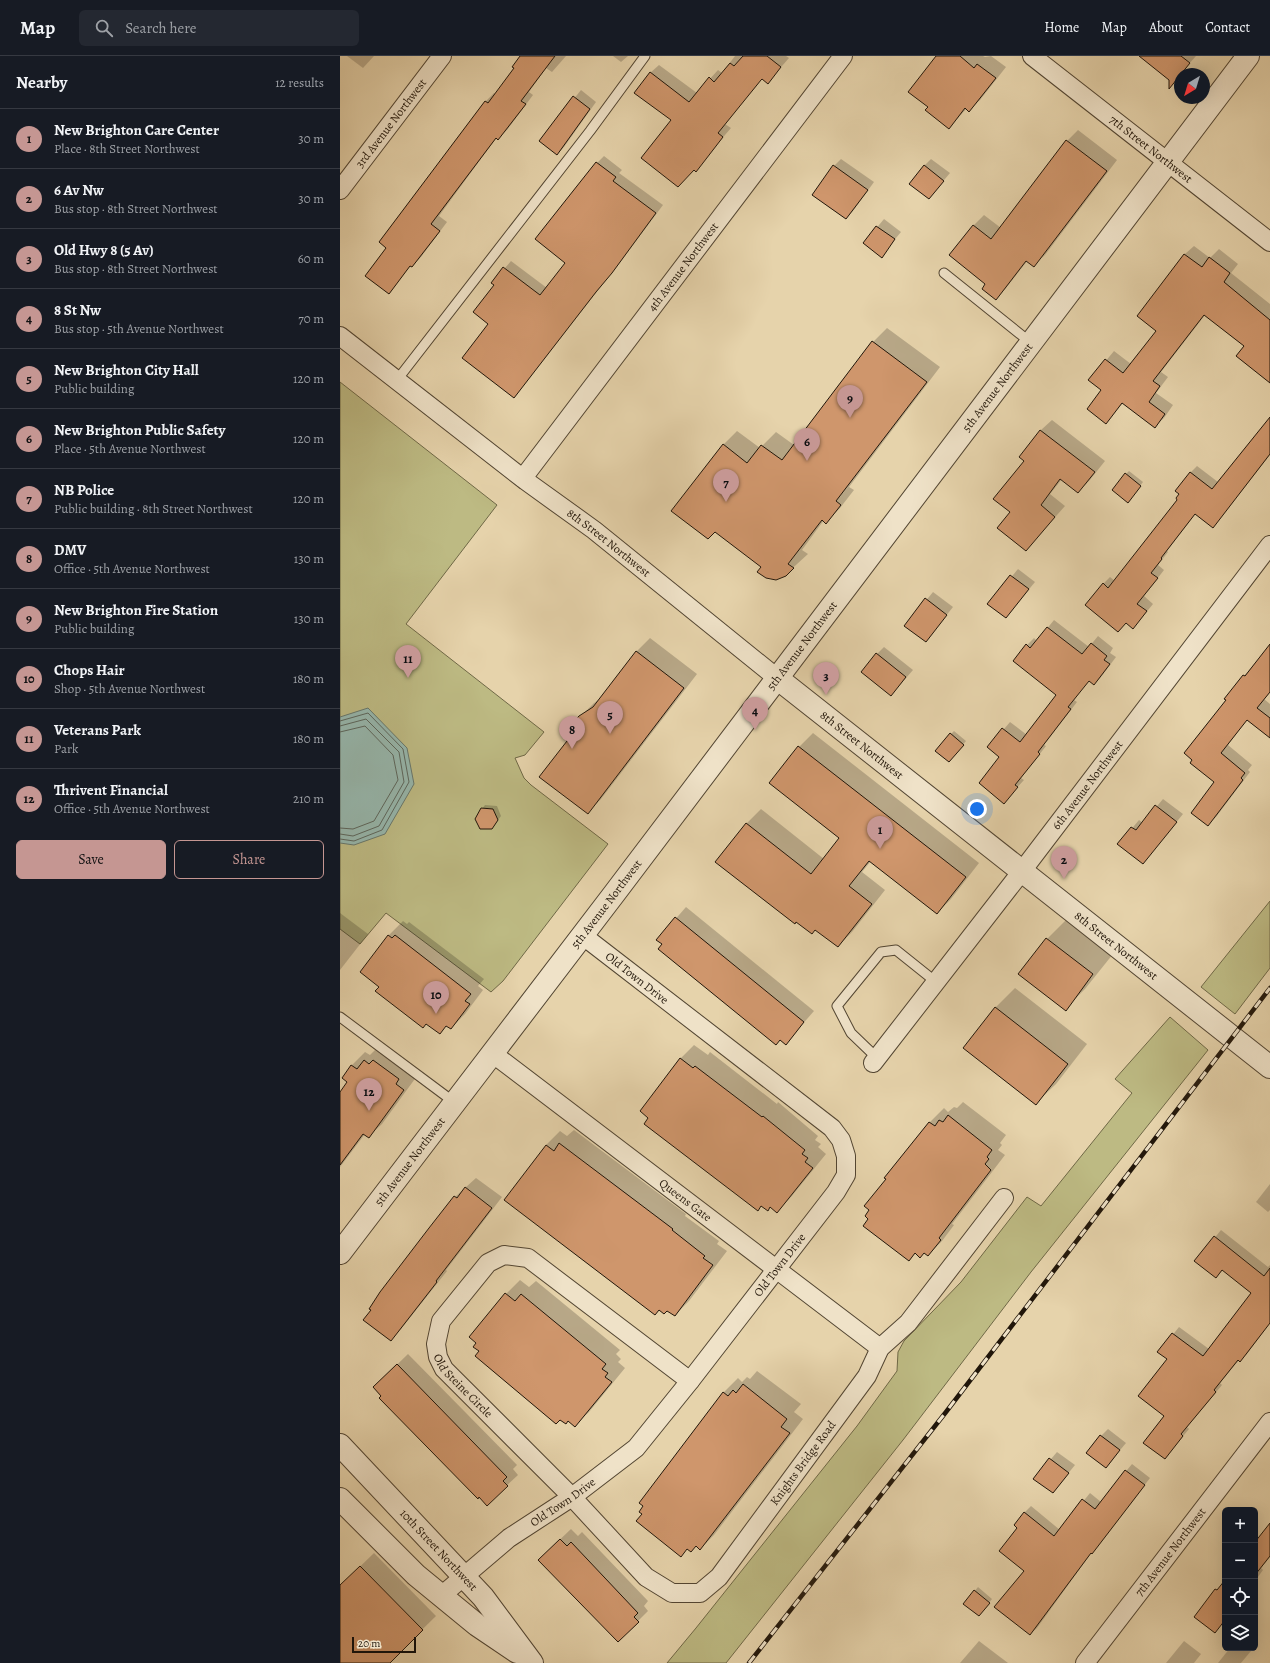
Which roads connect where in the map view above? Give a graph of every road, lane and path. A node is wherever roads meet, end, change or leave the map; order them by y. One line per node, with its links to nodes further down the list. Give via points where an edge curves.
1 (442, 56): 7 (street, 3rd Avenue Northwest)
2 (645, 56): 12 (lane)
3 (843, 56): 13 (street, 4th Avenue Northwest)
4 (1248, 56): 6 (street, 5th Avenue Northwest)
5 (1042, 59): 6 (street, 7th Street Northwest)
6 (1167, 162): 8 (street, 7th Street Northwest); 11 (street, 5th Avenue Northwest)
7 (340, 190)
8 (1270, 242)
9 (944, 273): 11 (lane)
10 (340, 336): 12 (street, 8th Street Northwest)
11 (1030, 342): 15 (street, 5th Avenue Northwest)
12 (397, 380): 13 (street, 8th Street Northwest)
13 (522, 478): 15 (street, 8th Street Northwest, via 594,530)
14 (1270, 545): 16 (street, 6th Avenue Northwest)
15 (778, 678): 16 (street, 8th Street Northwest); 17 (street, 5th Avenue Northwest)
16 (1022, 871): 18 (street, 6th Avenue Northwest); 22 (street, 8th Street Northwest)
17 (582, 935): 20 (street, 5th Avenue Northwest); 26 (street, Old Town Drive, via 832,1128 841,1140 846,1156 846,1175)
18 (936, 982): 21 (street, 6th Avenue Northwest); 21 (lane, via 896,950 880,952 837,1006 851,1033)
19 (340, 1017): 23 (lane)
20 (492, 1053): 23 (street, 5th Avenue Northwest); 26 (street, Queens Gate)
21 (875, 1061)
22 (1270, 1067)
23 (454, 1102): 25 (street, 5th Avenue Northwest)
24 (1004, 1198): 27 (street, Knights Bridge Road, via 908,1323)
25 (340, 1252)
26 (777, 1269): 27 (street, Queens Gate); 28 (street, Old Town Drive)
27 (880, 1348): 31 (street, Knights Bridge Road, via 867,1376 719,1577 700,1593 672,1593 646,1577)
28 (690, 1381): 31 (street, Old Town Drive, via 636,1448); 31 (street, Old Steine Circle, via 528,1258 504,1255 488,1264 441,1321 436,1344 438,1357 444,1369)
29 (1270, 1422): 36 (street, 7th Avenue Northwest)
30 (340, 1445): 33 (street, 10th Street Northwest)
31 (572, 1497): 33 (street, Old Town Drive, via 509,1538)
32 (340, 1499): 34 (street, 10th Street Northwest, via 416,1575)
33 (463, 1576): 34 (street, Old Town Drive); 35 (street, 10th Street Northwest, via 483,1597)
34 (441, 1596): 35 (street, 10th Street Northwest, via 477,1625)
35 (531, 1662)
36 (1085, 1663)

